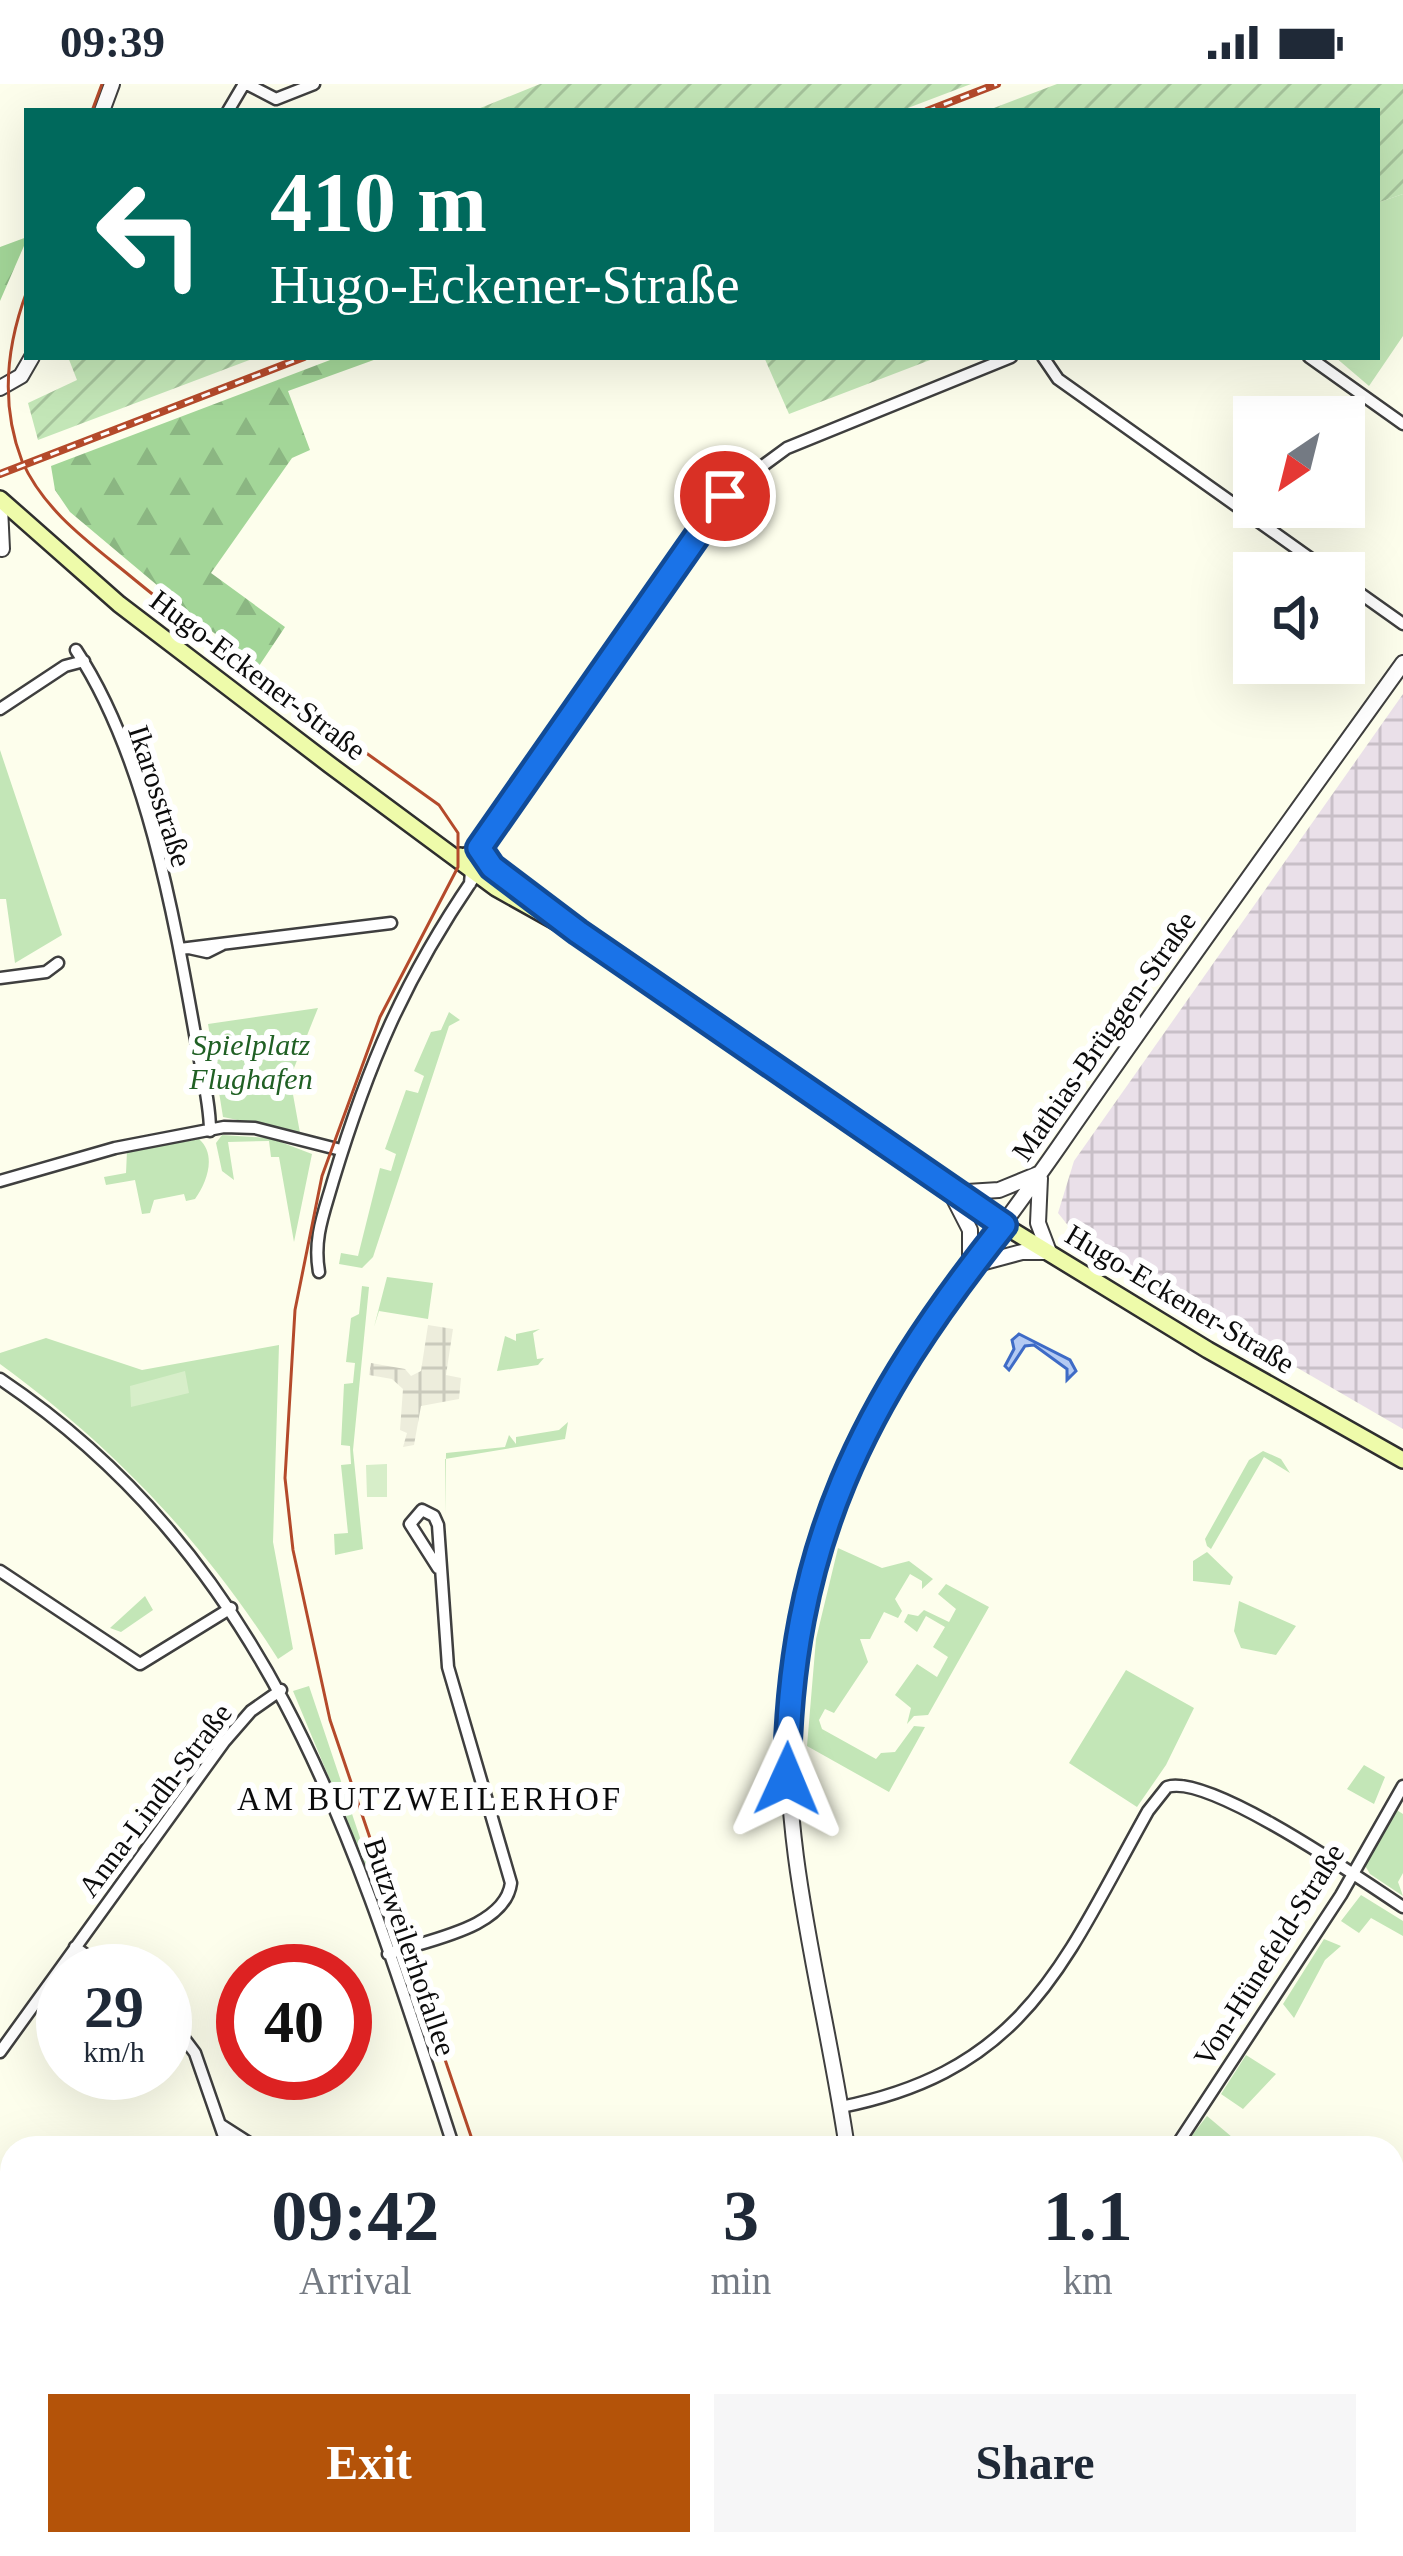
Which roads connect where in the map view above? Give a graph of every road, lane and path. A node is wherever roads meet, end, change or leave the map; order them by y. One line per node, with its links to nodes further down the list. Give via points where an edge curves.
1 (245, 84): 2 (street, via 276,99)
2 (314, 84)
3 (30, 360): 7 (street)
4 (1004, 360): 17 (street, via 787,448 738,484)
5 (1045, 360): 12 (street, via 1058,379)
6 (1313, 360): 8 (street)
7 (0, 388)
8 (1403, 424)
9 (0, 503): 10 (main road, Hugo-Eckener-Straße); 11 (street)
10 (30, 527): 11 (street); 17 (main road, Hugo-Eckener-Straße, via 136,618)
11 (1, 550)
12 (1301, 552)
13 (1365, 597): 14 (street)
14 (1403, 624)
15 (1403, 663): 24 (street, Mathias-Brüggen-Straße)
16 (0, 709): 19 (street, Ikarosstraße, via 80,656 134,784)
17 (484, 870): 23 (street, via 408,980); 26 (main road, Hugo-Eckener-Straße)
18 (391, 922): 19 (street)
19 (184, 949): 22 (street, Ikarosstraße)
20 (58, 963): 21 (street)
21 (0, 978)
22 (210, 1131): 23 (street, via 255,1128); 25 (street)
23 (341, 1150): 30 (street, via 315,1247)
24 (1040, 1173): 26 (street, via 991,1192); 27 (street, Mathias-Brüggen-Straße); 28 (street, via 1037,1215)
25 (0, 1181)
26 (951, 1192): 27 (main road, Hugo-Eckener-Straße); 29 (street, via 970,1230)
27 (1004, 1225): 28 (main road, Hugo-Eckener-Straße); 29 (street, Mathias-Brüggen-Straße)
28 (1049, 1252): 29 (street); 32 (main road, Hugo-Eckener-Straße)
29 (970, 1266): 45 (street, Mathias-Brüggen-Straße, via 857,1442 796,1626 789,1823)
30 (319, 1272)
31 (0, 1379): 35 (street, Butzweilerhofallee, via 132,1489)
32 (1403, 1460)
33 (438, 1568): 33 (street, via 410,1524 422,1510 438,1525); 41 (street, via 448,1667 511,1883 509,1897 488,1918)
34 (0, 1571): 35 (street, via 140,1664)
35 (231, 1608): 36 (street, Butzweilerhofallee)
36 (281, 1690): 40 (street, Anna-Lindh-Straße, via 224,1742); 41 (street, Butzweilerhofallee)
37 (1403, 1786): 38 (street, Von-Hünefeld-Straße)
38 (1352, 1873): 39 (street); 45 (street, via 1196,1785 1167,1787 1055,1976 1014,2025 945,2074); 51 (street, Von-Hünefeld-Straße)
39 (1403, 1906)
40 (77, 1944)
41 (388, 1954): 49 (street, Butzweilerhofallee)
42 (36, 2002): 44 (street, Anna-Lindh-Straße)
43 (192, 2049): 46 (street)
44 (0, 2052)
45 (841, 2107): 50 (street, Mathias-Brüggen-Straße)
46 (218, 2123): 47 (street); 48 (street)
47 (223, 2136)
48 (238, 2136)
49 (450, 2136)
50 (845, 2136)
51 (1184, 2136)

